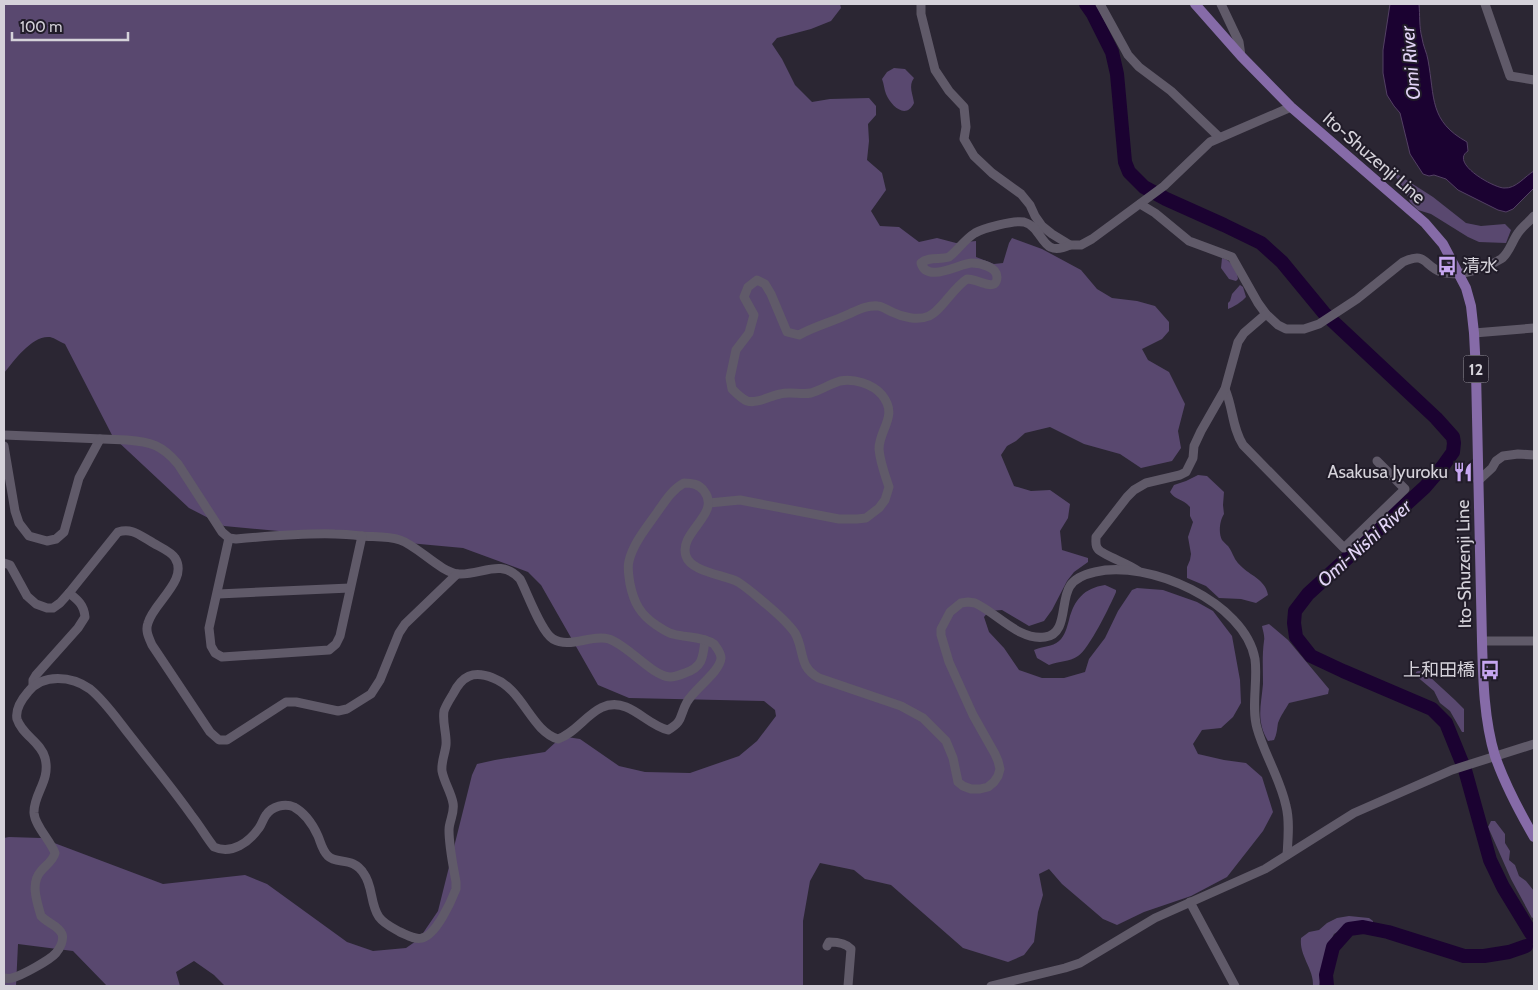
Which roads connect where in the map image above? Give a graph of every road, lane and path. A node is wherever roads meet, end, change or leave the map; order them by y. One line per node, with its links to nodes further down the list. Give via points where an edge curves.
1 (921, 4): 12 (street, via 935,70 964,107 964,139 968,147 982,164 1021,194 1042,226)
2 (1100, 4): 9 (street, via 1128,56 1171,91)
3 (1195, 4): 6 (main road, Ito-Shuzenji Line / 12)
4 (1221, 4): 6 (street, via 1239,42)
5 (1485, 4): 7 (street, via 1510,76)
6 (1241, 56): 8 (main road, Ito-Shuzenji Line / 12)
7 (1534, 80)
8 (1290, 107): 9 (street); 13 (main road, Ito-Shuzenji Line / 12, via 1425,223 1443,244)
9 (1219, 138): 10 (street, via 1210,142)
10 (1143, 202): 12 (street, via 1082,245); 14 (street, via 1189,241 1232,257)
11 (1534, 216): 13 (street, via 1519,232 1503,258 1466,274)
12 (1070, 245): 25 (street, via 1062,249 1050,247 1024,222 984,230 972,235 949,257 927,260 922,266 925,270 941,272 968,263 979,264 996,272 997,280 992,285 967,279 929,316 898,315 879,305 861,308 799,336 787,332 772,294 765,284 757,280 748,287 744,297 754,315 749,333 736,350 730,378 732,389 746,401 754,402 782,393 810,393 841,381 868,385 881,394 889,406 888,422 879,447 888,492 879,508 866,518 857,520 740,500)
13 (1458, 273): 14 (street, via 1440,271 1418,257 1412,258 1319,324 1304,329 1286,329); 16 (main road, Ito-Shuzenji Line / 12, via 1471,306)
14 (1266, 314): 17 (street, via 1238,342)
15 (1534, 328): 16 (street)
16 (1474, 333): 24 (main road, Ito-Shuzenji Line / 12)
17 (1225, 389): 23 (street, via 1238,438 1243,445 1344,548 1405,489); 29 (street, via 1201,431 1186,472 1146,483 1134,490 1096,537 1099,551)
18 (4, 436): 19 (street)
19 (100, 439): 22 (street, via 79,478 64,532 47,541 29,536 19,523); 27 (street, via 147,442 161,448 178,464)
20 (4, 446): 22 (street)
21 (1534, 455): 24 (street, via 1503,456)
22 (5, 459)
23 (1377, 461)
24 (1478, 481): 35 (main road, Ito-Shuzenji Line / 12)
25 (709, 503): 29 (street, via 685,546 689,561 701,569 737,582 787,623 798,640 811,673 901,706 923,718 946,741 958,782 971,789 988,787 1000,769 942,642 941,629 950,612 961,603 975,603 1027,636 1047,637 1061,623 1064,598 1075,581 1096,571); 34 (street, via 698,485 684,483 677,487 632,552 628,571 634,600 646,617 672,634)
26 (362, 536): 27 (street); 30 (street, via 400,540); 31 (street)
27 (229, 538): 33 (street)
28 (4, 563): 32 (street, via 10,565 27,596 36,604 53,608)
29 (1139, 571): 41 (street, via 1161,576 1202,596 1222,608 1244,631 1255,660 1256,727 1286,807)
30 (457, 574): 32 (street, via 405,624 371,694 338,711 286,702 227,740 219,740 210,732 147,633 155,609 178,575 175,557 134,532 118,532); 34 (street, via 494,568 510,570 520,579 544,630 552,638 569,642 610,640 669,677 696,669 702,659)
31 (350, 588): 33 (street); 33 (street, via 340,636 329,650 222,657 215,653 209,638)
32 (69, 593): 37 (street, via 83,607 85,617 36,675)
33 (218, 594)
34 (705, 640): 37 (street, via 717,648 720,662 693,693 680,721 668,730 615,704 596,710 558,738 546,733 503,682 486,676 464,678 447,704 444,716 446,746 442,760 453,803 449,828 456,889 434,930 422,938 406,935 379,918 368,881 361,870 353,864 330,858 308,818 301,812 288,805 274,808 258,830 239,847 228,850 214,847 193,816 90,689 61,678)
35 (1482, 641): 36 (street); 39 (main road, Ito-Shuzenji Line / 12, via 1487,719)
36 (1534, 641)
37 (34, 686): 44 (street, via 20,703 17,718 45,756 45,780 34,812 35,820 55,853 34,884 41,916 59,929 62,942 56,954 48,960 12,978)
38 (1534, 744): 39 (street)
39 (1495, 756): 40 (main road, Ito-Shuzenji Line / 12, via 1511,795); 41 (street, via 1452,770 1354,813)
40 (1534, 837)
41 (1287, 855): 42 (street)
42 (1190, 902): 46 (street, via 1155,918 1080,963); 47 (street)
43 (826, 946): 45 (street, via 834,942 846,944 851,949)
44 (4, 978)
45 (848, 986)
46 (991, 986)
47 (1236, 986)

